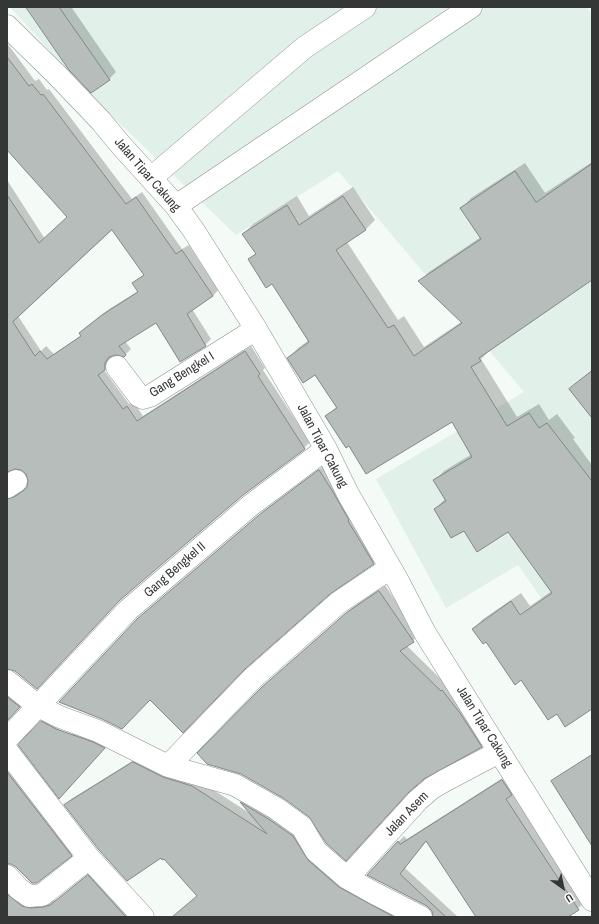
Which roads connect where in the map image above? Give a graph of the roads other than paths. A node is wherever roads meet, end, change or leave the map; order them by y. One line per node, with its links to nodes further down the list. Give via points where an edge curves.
1 (365, 7): 4 (street, via 305,47)
2 (471, 7): 5 (street)
3 (9, 31): 4 (street, Jalan Tipar Cakung, via 101,120 118,143)
4 (151, 178): 5 (street, Jalan Tipar Cakung)
5 (176, 206): 6 (street, Jalan Tipar Cakung)
6 (256, 329): 7 (street, Gang Bengkel I, via 143,398 138,396); 8 (street, Jalan Tipar Cakung)
7 (117, 367)
8 (326, 449): 9 (street, Jalan Tipar Cakung); 11 (street, Gang Bengkel II, via 251,505 133,606)
9 (390, 568): 14 (street, Jalan Tipar Cakung, via 425,633); 15 (street, via 338,603 258,673)
10 (7, 681): 11 (street)
11 (38, 706): 12 (street, Gang Bengkel II); 15 (street)
12 (7, 739)
13 (7, 751): 16 (street)
14 (499, 752): 18 (street, Jalan Asem, via 432,788); 19 (street, Jalan Tipar Cakung)
15 (168, 766): 18 (street, via 235,785 277,809 302,827 316,851)
16 (89, 858): 17 (street, via 42,895 29,896); 21 (street)
17 (7, 876)
18 (347, 878): 20 (street)
19 (592, 900)
20 (416, 916)
21 (143, 917)

